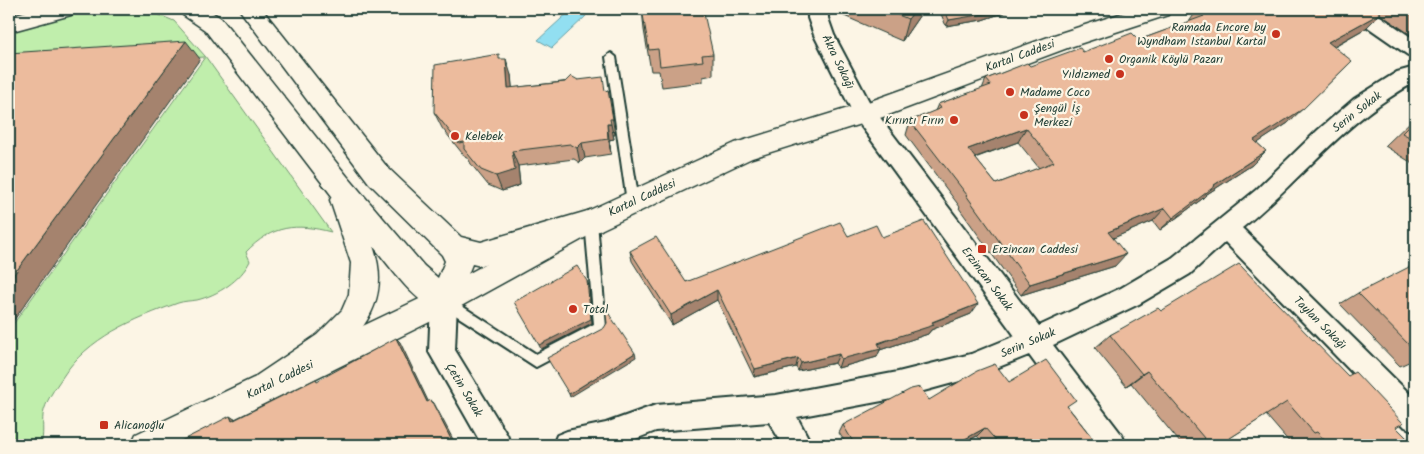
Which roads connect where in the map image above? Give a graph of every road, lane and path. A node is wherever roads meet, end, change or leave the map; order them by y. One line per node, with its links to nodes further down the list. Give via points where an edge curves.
1 (63, 9): 7 (main road)
2 (191, 9): 12 (main road, via 213,24)
3 (250, 9): 16 (main road, via 378,175)
4 (818, 9): 11 (street, Akra Sokağı, via 824,35)
5 (1160, 9): 11 (main road, Kartal Caddesi)
6 (1356, 9): 8 (street)
7 (9, 24)
8 (1415, 50)
9 (611, 58): 13 (lane)
10 (1415, 75): 15 (street, Serin Sokak, via 1404,78 1362,105 1264,197)
11 (864, 113): 13 (main road, Kartal Caddesi, via 744,150); 18 (street, Erzincan Sokak)
12 (338, 184): 17 (main road, via 414,275); 19 (main road, via 365,263 363,294 353,319 328,345)
13 (633, 202): 14 (main road, Kartal Caddesi)
14 (591, 222): 16 (main road, via 481,254); 17 (main road, Kartal Caddesi); 17 (lane, via 600,327 536,361)
15 (1226, 226): 18 (street, Serin Sokak, via 1173,271 1130,296); 21 (street, Taylan Sokağı)
16 (453, 247): 17 (main road, via 458,261)
17 (444, 302): 19 (main road, Kartal Caddesi); 23 (street, Çetin Sokak, via 442,352)
18 (1034, 342): 20 (street, Serin Sokak, via 971,366 898,386); 26 (street, Erzincan Sokak)
19 (267, 386): 22 (main road, Kartal Caddesi)
20 (776, 408): 24 (street, Serin Sokak, via 656,418 606,437); 25 (street)
21 (1415, 418)
22 (147, 445)
23 (497, 445)
24 (567, 445)
25 (798, 445)
26 (1112, 445)

